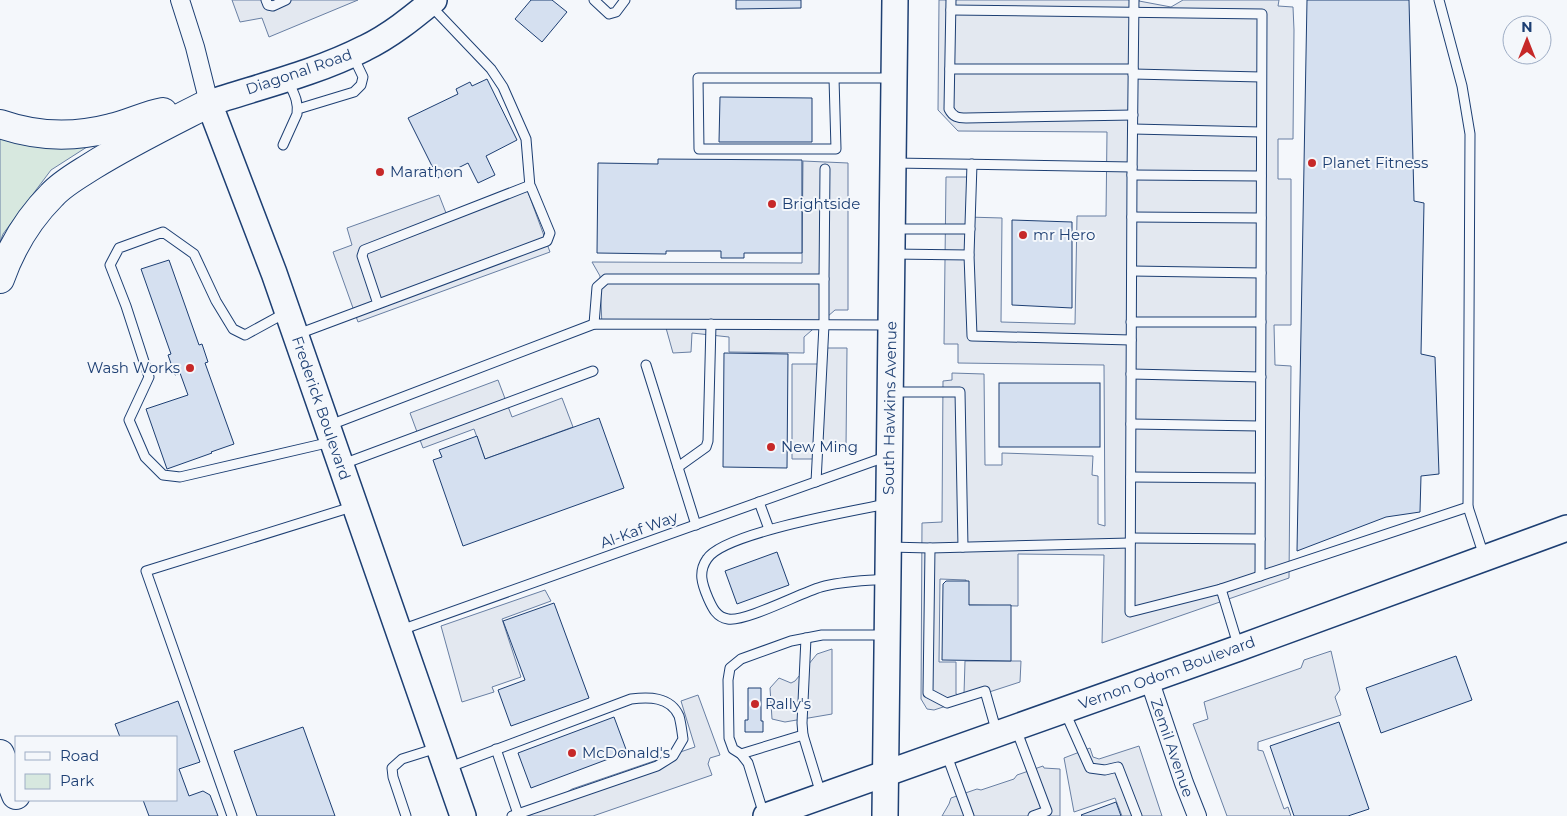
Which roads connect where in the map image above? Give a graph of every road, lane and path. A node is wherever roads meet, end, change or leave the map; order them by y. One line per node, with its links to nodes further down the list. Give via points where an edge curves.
1 (180, 0): 19 (street, Frederick Boulevard)
2 (266, 0): 3 (lane, via 273,6)
3 (286, 0)
4 (594, 0): 5 (lane, via 609,14 616,12)
5 (625, 0)
6 (895, 0): 18 (street, South Hawkins Avenue)
7 (1134, 0): 11 (lane)
8 (1439, 0): 69 (lane, via 1462,86 1470,134)
9 (431, 2): 12 (street, Diagonal Road, via 411,20); 31 (lane, via 503,87 526,138)
10 (951, 5): 11 (lane); 13 (lane)
11 (1134, 12): 14 (lane); 15 (lane, via 1262,14)
12 (352, 54): 16 (street, Diagonal Road); 20 (lane, via 363,77 361,85 354,92)
13 (950, 69): 14 (lane); 21 (lane, via 949,109 958,118)
14 (1133, 71): 15 (lane); 21 (lane)
15 (1261, 77): 24 (lane)
16 (287, 78): 19 (street, Diagonal Road); 20 (lane)
17 (834, 78): 17 (lane, via 698,78 699,149 836,149); 18 (lane)
18 (894, 78): 26 (street, South Hawkins Avenue)
19 (209, 103): 22 (highway, via 156,114 109,129 62,136 36,134); 40 (highway, via 110,155 52,194 24,229); 43 (street, Frederick Boulevard)
20 (298, 109): 25 (lane)
21 (1133, 115): 23 (lane)
22 (0, 124)
23 (1133, 129): 24 (lane); 29 (lane)
24 (1261, 132): 30 (lane)
25 (283, 145)
26 (894, 163): 27 (lane); 34 (street, South Hawkins Avenue)
27 (972, 164): 29 (lane); 35 (lane)
28 (825, 169): 41 (lane)
29 (1132, 171): 30 (lane); 32 (lane)
30 (1261, 176): 33 (lane)
31 (530, 187): 42 (lane, via 364,250 362,256); 42 (lane, via 550,233 547,241)
32 (1132, 217): 33 (lane); 38 (lane)
33 (1261, 218): 39 (lane)
34 (892, 228): 35 (lane); 36 (street, South Hawkins Avenue)
35 (970, 229): 37 (lane)
36 (892, 254): 37 (lane); 49 (street, South Hawkins Avenue)
37 (969, 255): 51 (lane, via 972,336)
38 (1132, 271): 39 (lane); 44 (lane)
39 (1261, 273): 45 (lane)
40 (0, 279)
41 (824, 279): 46 (lane, via 606,279 597,287); 48 (lane)
42 (378, 304): 50 (lane)
43 (287, 312): 50 (street, Frederick Boulevard); 59 (lane, via 244,335 233,329 194,254 163,232 118,248 110,265 149,377 129,420 145,457 163,475 180,476)
44 (1131, 322): 45 (lane); 51 (lane)
45 (1261, 322): 55 (lane)
46 (594, 324): 47 (lane); 59 (lane)
47 (710, 324): 48 (lane); 62 (lane, via 708,441 706,447)
48 (824, 325): 49 (lane); 65 (lane)
49 (891, 325): 56 (street, South Hawkins Avenue)
50 (295, 335): 59 (street, Frederick Boulevard)
51 (1131, 340): 54 (lane)
52 (646, 365): 62 (lane)
53 (594, 371): 61 (lane)
54 (1131, 374): 55 (lane); 57 (lane)
55 (1261, 377): 58 (lane)
56 (890, 392): 60 (street, South Hawkins Avenue); 76 (lane, via 960,392)
57 (1131, 424): 58 (lane); 63 (lane)
58 (1260, 426): 64 (lane)
59 (330, 434): 61 (street, Frederick Boulevard)
60 (890, 456): 65 (lane, Al-Kaf Way); 67 (street, South Hawkins Avenue)
61 (341, 465): 68 (street, Frederick Boulevard)
62 (678, 467): 70 (lane)
63 (1131, 476): 64 (lane); 74 (lane)
64 (1260, 478): 73 (lane)
65 (816, 482): 66 (lane, Al-Kaf Way)
66 (759, 502): 70 (lane, Al-Kaf Way); 72 (lane)
67 (889, 504): 72 (lane); 75 (street, South Hawkins Avenue)
68 (355, 506): 82 (street, Frederick Boulevard); 102 (lane, via 146,571)
69 (1468, 506): 78 (lane); 79 (lane)
70 (696, 525): 82 (lane, Al-Kaf Way)
71 (1567, 528): 78 (street, Vernon Odom Boulevard)
72 (770, 529): 80 (lane, via 722,546 708,557 701,570 702,584 715,612 728,619 745,616 820,587)
73 (1260, 539): 74 (lane); 79 (lane)
74 (1130, 540): 76 (lane); 81 (lane, via 1130,612)
75 (888, 547): 77 (lane); 80 (street, South Hawkins Avenue)
76 (963, 547): 77 (lane)
77 (930, 548): 88 (lane, via 928,693 947,703 985,691)
78 (1485, 558): 85 (street, Vernon Odom Boulevard)
79 (1260, 576): 81 (lane)
80 (888, 579): 83 (street, South Hawkins Avenue)
81 (1221, 589): 85 (lane)
82 (398, 631): 94 (street, Frederick Boulevard)
83 (887, 634): 84 (lane); 95 (street, South Hawkins Avenue)
84 (806, 638): 89 (lane); 93 (lane, via 740,659 730,668 729,738 732,749)
85 (1239, 648): 86 (street, Vernon Odom Boulevard)
86 (1149, 679): 87 (street, Vernon Odom Boulevard); 110 (street, Zemil Avenue)
87 (1064, 710): 88 (street, Vernon Odom Boulevard); 109 (lane, via 1090,768 1105,770 1118,767)
88 (1007, 730): 92 (street, Vernon Odom Boulevard); 108 (lane, via 1047,811)
89 (803, 735): 93 (lane); 97 (lane)
90 (496, 749): 94 (lane); 100 (lane); 100 (lane, via 631,699 649,697 666,702 678,715 683,739 673,756 657,766)
91 (0, 752): 96 (highway)
92 (946, 752): 95 (street, Vernon Odom Boulevard); 107 (lane)
93 (741, 754): 105 (lane, via 748,763)
94 (443, 757): 103 (lane, via 402,759 392,768); 104 (street, Frederick Boulevard)
95 (885, 774): 97 (street, Vernon Odom Boulevard); 106 (street, South Hawkins Avenue)
96 (15, 793)
97 (822, 796): 99 (street, Vernon Odom Boulevard)
98 (18, 801): 101 (highway)
99 (799, 810): 105 (street, Vernon Odom Boulevard)
100 (515, 815)
101 (24, 816)
102 (232, 816)
103 (406, 816)
104 (463, 816)
105 (765, 816)
106 (885, 816)
107 (969, 816)
108 (1033, 816)
109 (1137, 816)
110 (1197, 816)

